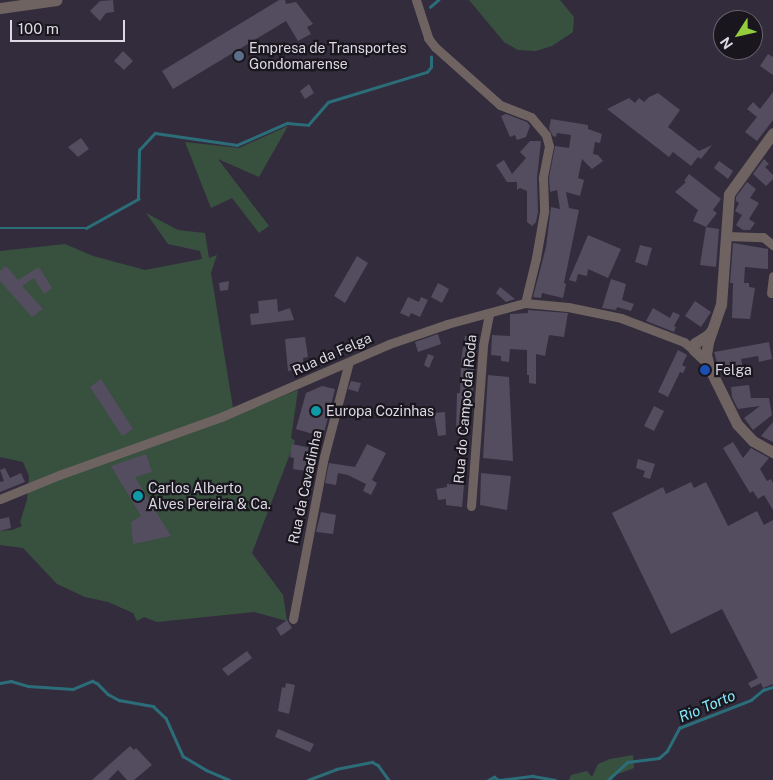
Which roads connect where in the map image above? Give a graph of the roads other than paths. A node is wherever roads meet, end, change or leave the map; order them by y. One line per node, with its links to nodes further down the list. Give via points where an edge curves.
1 (56, 0): 3 (street)
2 (416, 0): 9 (street, via 428,38 435,47 500,104 531,117 546,135 549,146 543,178 544,212)
3 (0, 8)
4 (773, 133): 5 (street, via 729,194)
5 (726, 236): 6 (street, via 763,237); 11 (street, via 721,305 715,326)
6 (773, 245)
7 (773, 276): 8 (street)
8 (771, 293)
9 (525, 303): 10 (street, Rua da Felga); 11 (street, Rua da Felga, via 568,307 622,318)
10 (489, 314): 12 (street, Rua da Felga, via 397,341); 15 (street, Rua do Campo da Roda, via 483,345)
11 (701, 347): 13 (street, via 737,424 753,441)
12 (349, 362): 14 (street, Rua da Felga, via 221,417); 16 (street, Rua da Cavadinha, via 324,457)
13 (773, 452)
14 (0, 499)
15 (471, 506)
16 (293, 619)

